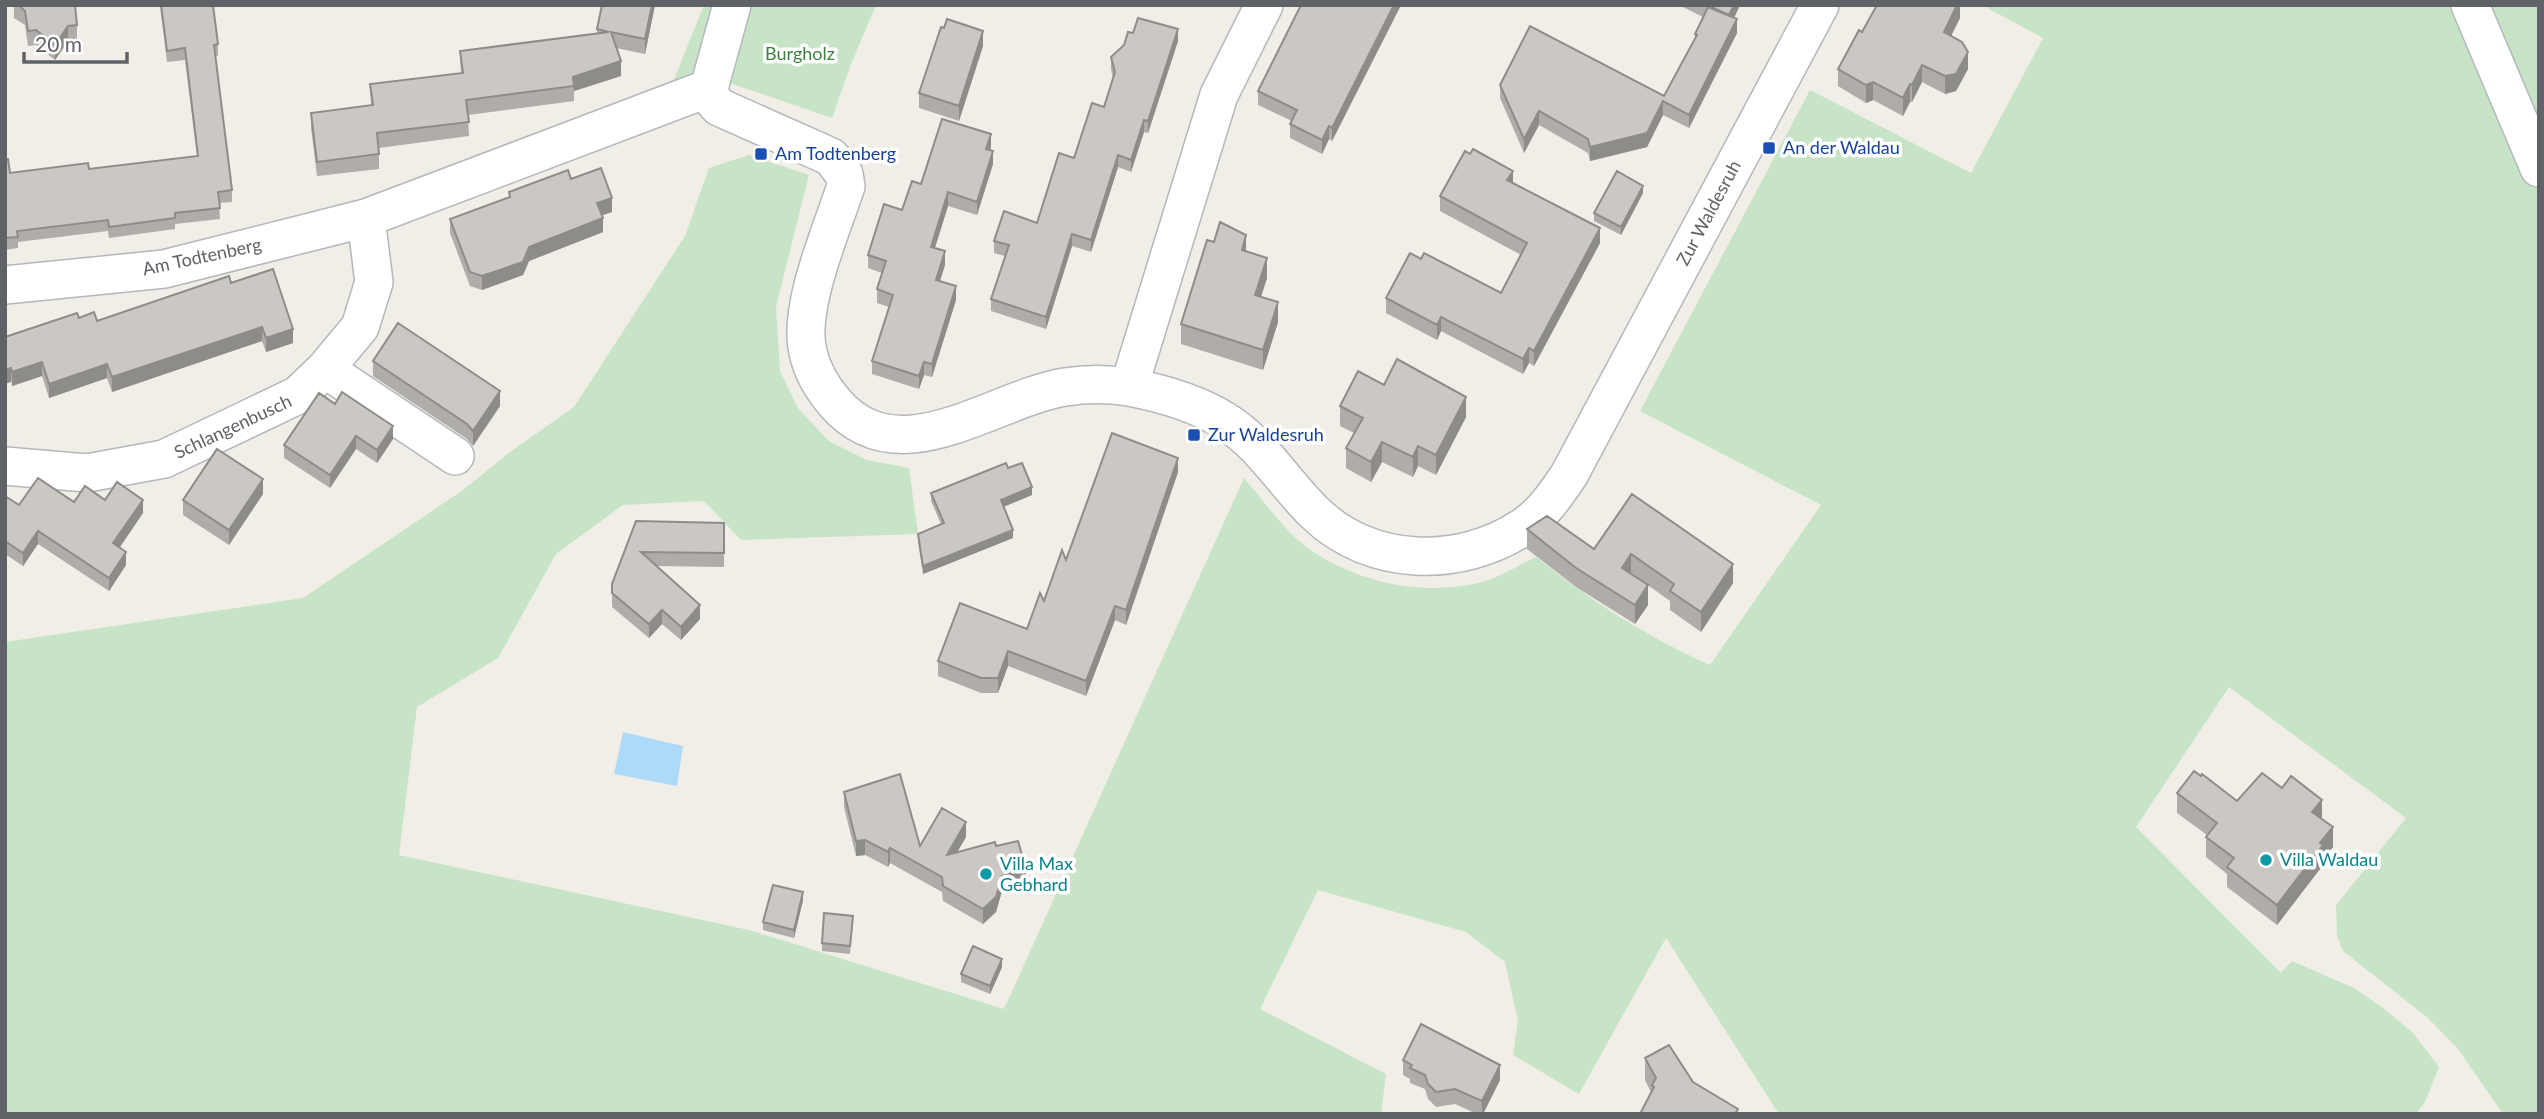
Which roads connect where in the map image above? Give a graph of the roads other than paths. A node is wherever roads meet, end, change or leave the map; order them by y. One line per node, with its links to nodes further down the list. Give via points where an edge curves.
1 (732, 5): 5 (street)
2 (1264, 5): 10 (street, via 1219,95)
3 (1820, 5): 10 (street, Zur Waldesruh, via 1569,475 1549,504 1524,526 1494,542 1436,557 1375,549 1343,535 1315,514 1251,441 1227,422 1182,402)
4 (2470, 5): 6 (street)
5 (709, 88): 7 (street, Am Todtenberg); 10 (street, Zur Waldesruh, via 719,107 831,158 844,174 846,186 812,289 807,351 824,390 855,421 876,432 906,436 1063,387)
6 (2539, 168)
7 (366, 218): 8 (street, Am Todtenberg, via 164,269); 9 (street, Schlangenbusch, via 374,282 360,327)
8 (5, 285)
9 (325, 369): 11 (street); 12 (street, Schlangenbusch, via 298,396 164,459 87,473)
10 (1129, 387)
11 (455, 456)
12 (5, 466)

